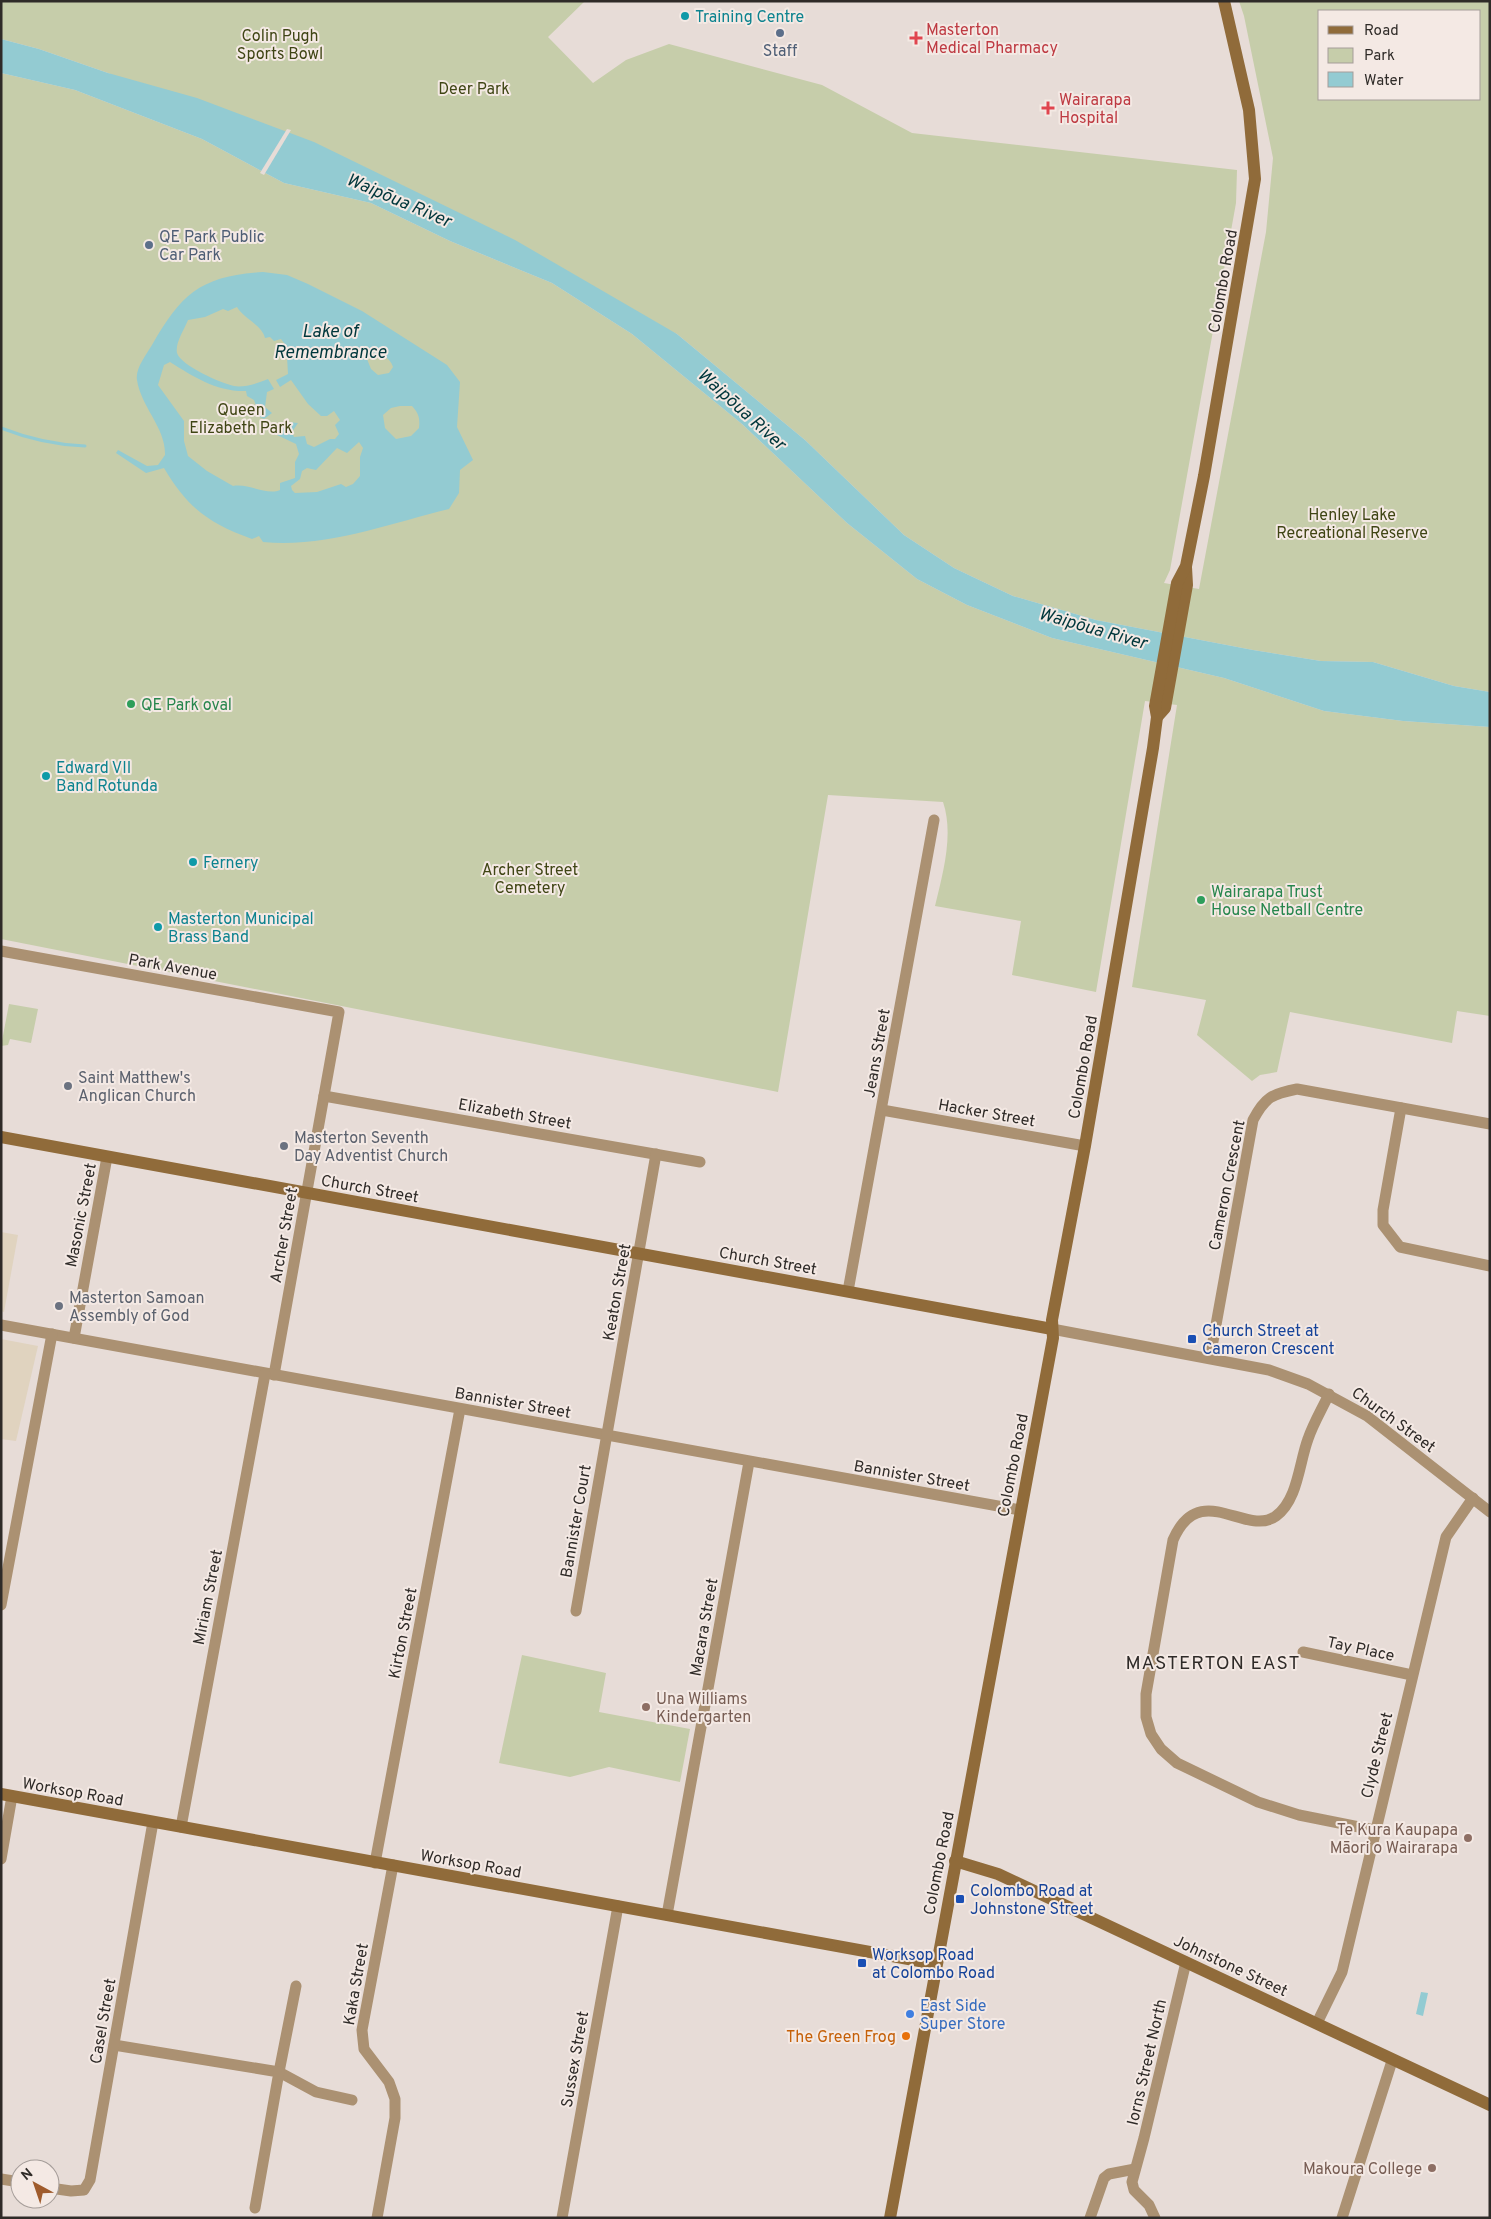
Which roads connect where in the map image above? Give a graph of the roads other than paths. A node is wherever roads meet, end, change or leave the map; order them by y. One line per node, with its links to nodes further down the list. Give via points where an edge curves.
1 (1224, 1): 10 (street, Colombo Road, via 1249,110 1256,179 1159,710)
2 (934, 820): 7 (street, Jeans Street)
3 (1, 951): 4 (street, Park Avenue)
4 (339, 1012): 5 (street, Archer Street)
5 (324, 1096): 11 (street, Elizabeth Street); 14 (street, Archer Street)
6 (1401, 1108): 8 (street, Cameron Crescent); 16 (street, via 1383,1225 1400,1247); 22 (street, Cameron Crescent, via 1297,1089 1275,1093 1261,1104 1253,1120)
7 (882, 1110): 10 (street, Hacker Street); 17 (street, Jeans Street)
8 (1490, 1124)
9 (1, 1137): 12 (street, Church Street)
10 (1085, 1146): 19 (street, Colombo Road)
11 (656, 1154): 13 (street, Elizabeth Street); 15 (street, Keaton Street)
12 (107, 1157): 14 (street, Church Street); 21 (street, Masonic Street)
13 (700, 1162)
14 (307, 1192): 15 (street, Church Street); 23 (street, Archer Street)
15 (640, 1254): 17 (street, Church Street); 26 (street, Keaton Street)
16 (1490, 1266)
17 (848, 1291): 19 (street, Church Street)
18 (1, 1324): 20 (street, Bannister Street)
19 (1052, 1329): 22 (street, Church Street); 29 (street, Colombo Road)
20 (52, 1334): 21 (street, Bannister Street); 31 (street)
21 (74, 1338): 23 (street, Bannister Street)
22 (1210, 1358): 24 (street, Church Street, via 1269,1370)
23 (270, 1374): 25 (street, Bannister Street); 37 (street, Miriam Street)
24 (1329, 1394): 28 (street, Church Street, via 1367,1416); 38 (street, via 1308,1438 1292,1494 1275,1517 1260,1521 1207,1511 1191,1515 1180,1524 1173,1540 1148,1684 1146,1717 1151,1734 1161,1749 1185,1766 1258,1802 1299,1815)
25 (460, 1409): 26 (street, Bannister Street); 41 (street, Kirton Street)
26 (606, 1436): 27 (street, Bannister Street); 32 (street, Bannister Court)
27 (749, 1462): 29 (street, Bannister Street); 44 (street, Macara Street)
28 (1473, 1498): 30 (street, Church Street); 34 (street, Clyde Street, via 1446,1537)
29 (1020, 1510): 40 (street, Colombo Road)
30 (1490, 1512)
31 (1, 1605)
32 (576, 1611)
33 (1303, 1652): 34 (street, Tay Place)
34 (1412, 1675): 38 (street, Clyde Street)
35 (7, 1795): 36 (street, Worksop Road); 39 (street)
36 (153, 1822): 37 (street, Worksop Road); 49 (street, Casel Street)
37 (181, 1827): 41 (street, Worksop Road)
38 (1374, 1830): 48 (street, Clyde Street, via 1342,1972)
39 (1, 1859)
40 (955, 1861): 45 (street, Johnstone Street, via 998,1874); 46 (street, Colombo Road)
41 (375, 1863): 42 (street, Worksop Road)
42 (393, 1865): 43 (street, Worksop Road); 57 (street, Kaka Street, via 362,2030 364,2049 388,2082 395,2098 395,2118)
43 (618, 1906): 44 (street, Worksop Road); 58 (street, Sussex Street)
44 (668, 1915): 46 (street, Worksop Road)
45 (1186, 1962): 48 (street, Johnstone Street); 54 (street, Iorns Street North)
46 (936, 1964): 59 (street, Colombo Road)
47 (296, 1986): 51 (street)
48 (1317, 2023): 50 (street, Johnstone Street)
49 (114, 2045): 51 (street); 55 (street, Casel Street, via 90,2180 84,2190)
50 (1392, 2061): 53 (street, Johnstone Street); 62 (street)
51 (279, 2072): 52 (street, via 316,2092); 56 (street)
52 (352, 2100)
53 (1490, 2105)
54 (1135, 2169): 60 (street, via 1104,2178); 61 (street, Iorns Street North, via 1134,2190 1149,2205)
55 (60, 2190)
56 (255, 2208)
57 (377, 2218)
58 (562, 2218)
59 (890, 2218)
60 (1090, 2218)
61 (1156, 2218)
62 (1342, 2218)

